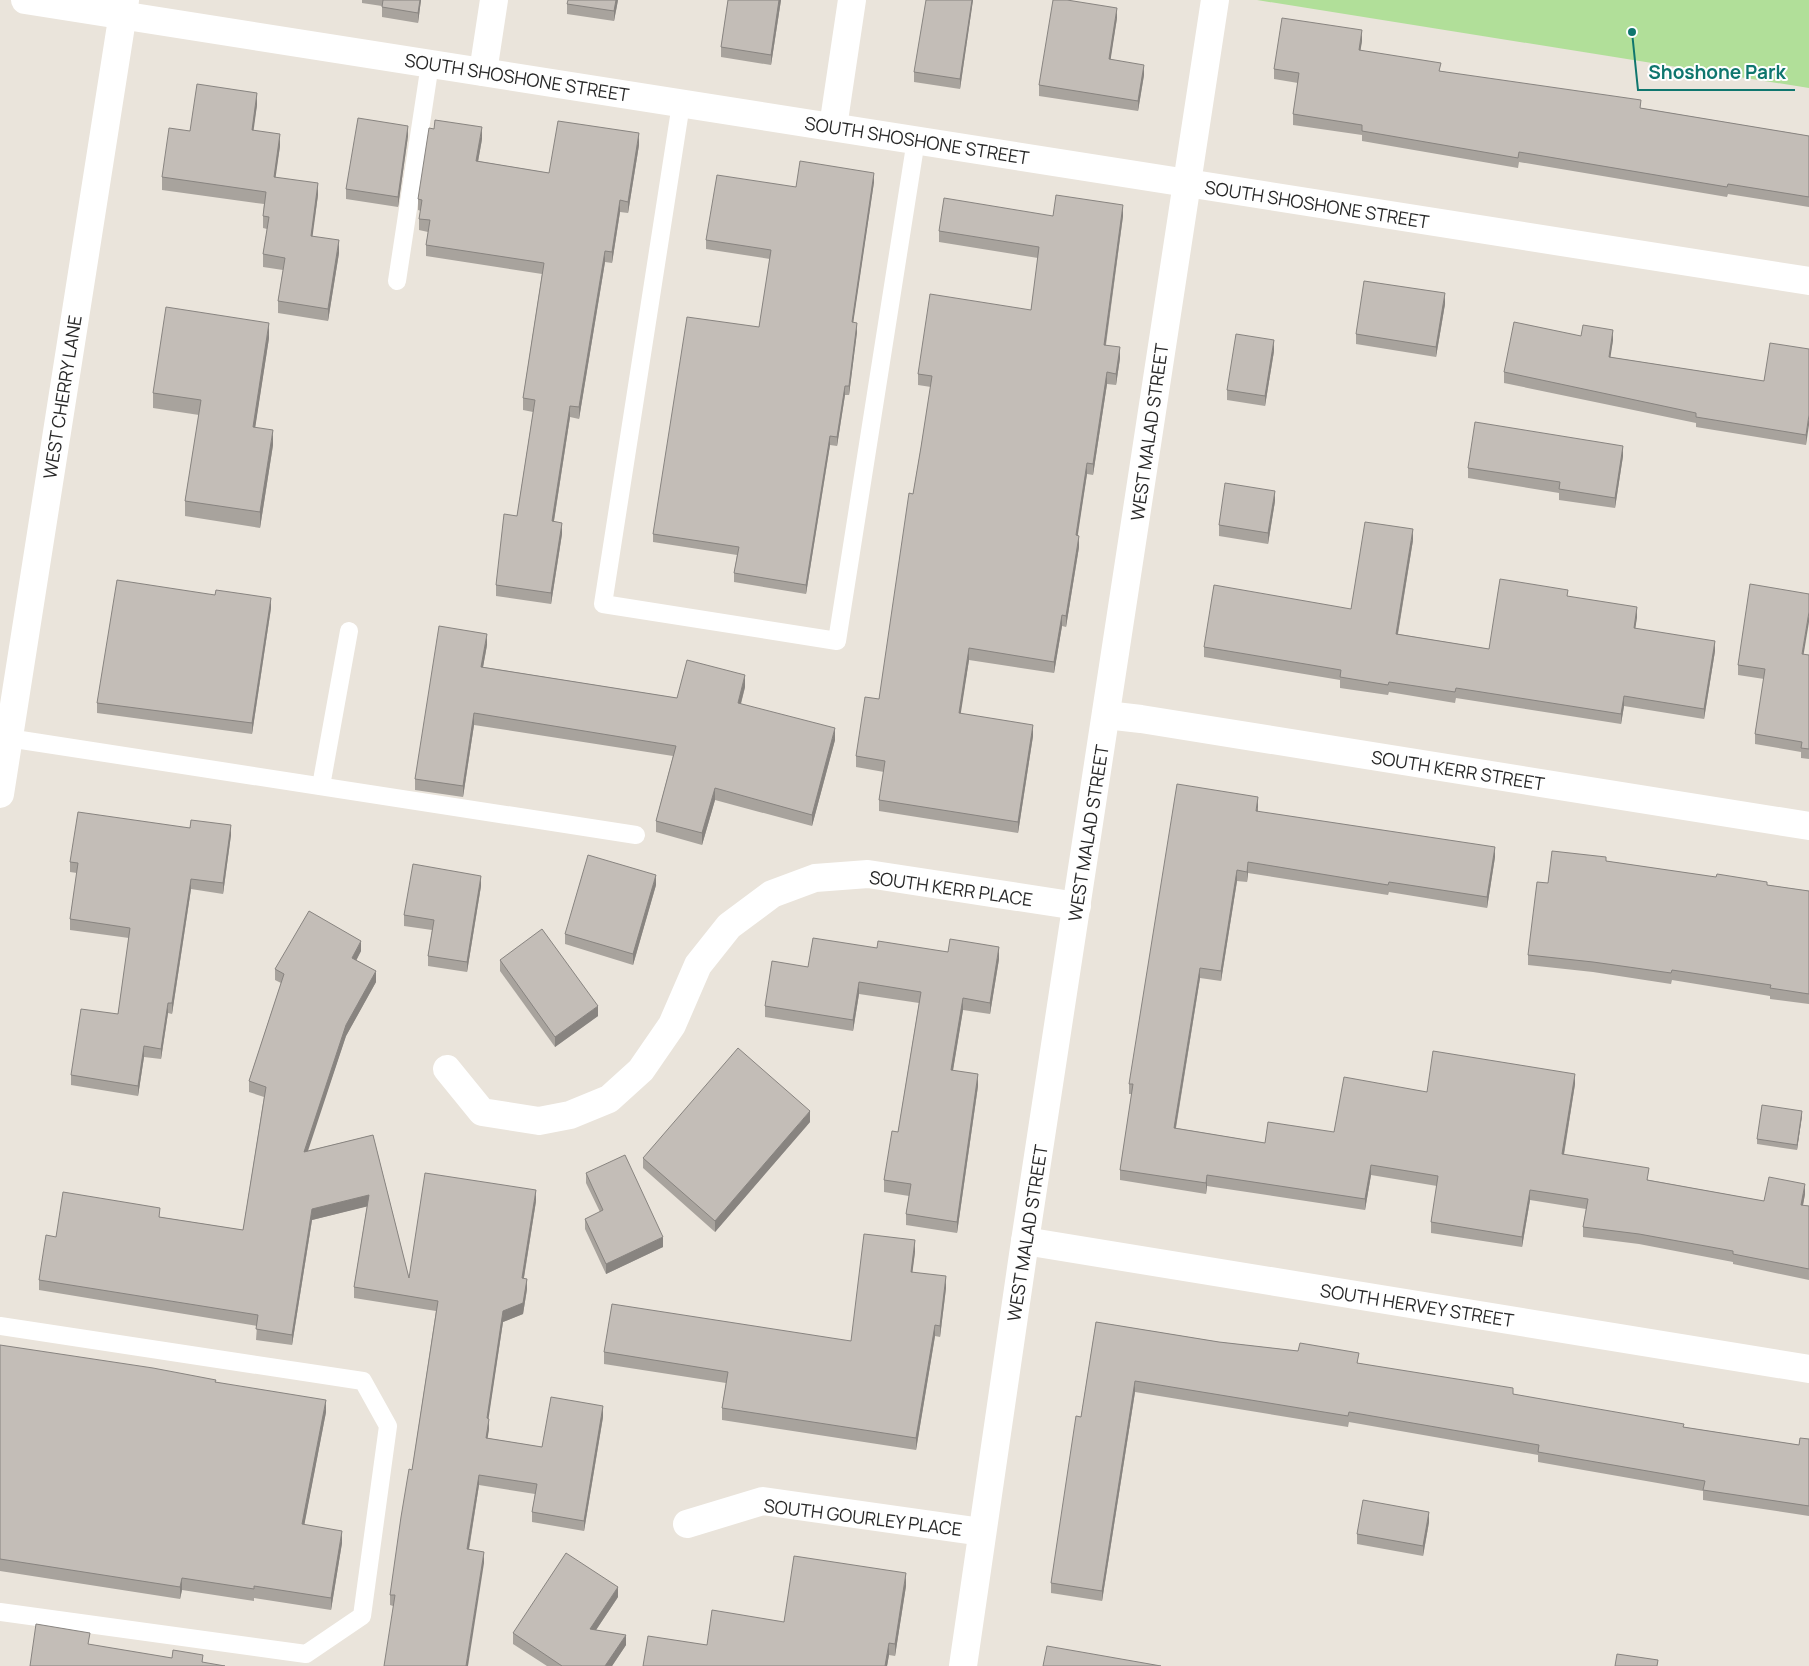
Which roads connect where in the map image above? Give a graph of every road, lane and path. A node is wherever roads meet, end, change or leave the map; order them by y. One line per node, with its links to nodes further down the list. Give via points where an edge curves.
1 (25, 0): 5 (street, SOUTH SHOSHONE STREET)
2 (494, 0): 7 (street)
3 (852, 0): 9 (street)
4 (1215, 0): 11 (street, WEST MALAD STREET)
5 (124, 8): 6 (street, SOUTH SHOSHONE STREET); 16 (street, WEST CHERRY LANE)
6 (430, 64): 7 (street, SOUTH SHOSHONE STREET); 12 (lane)
7 (483, 72): 8 (street, SOUTH SHOSHONE STREET)
8 (682, 104): 9 (street, SOUTH SHOSHONE STREET); 10 (lane, via 603,604 837,641)
9 (833, 127): 10 (street, SOUTH SHOSHONE STREET)
10 (916, 140): 11 (street, SOUTH SHOSHONE STREET)
11 (1186, 183): 13 (street, SOUTH SHOSHONE STREET); 15 (street, WEST MALAD STREET)
12 (397, 281)
13 (1809, 281)
14 (349, 631): 17 (lane)
15 (1106, 715): 19 (street, SOUTH KERR STREET); 21 (street, WEST MALAD STREET)
16 (8, 738): 17 (lane); 18 (street, WEST CHERRY LANE)
17 (320, 786): 20 (lane)
18 (0, 794)
19 (1809, 826)
20 (636, 835)
21 (1078, 906): 22 (street, SOUTH KERR PLACE, via 868,874 815,878 772,894 728,926 698,965 672,1025 641,1070 609,1099 570,1115 539,1122 482,1112); 23 (street, WEST MALAD STREET)
22 (446, 1068)
23 (1025, 1241): 25 (street, SOUTH HERVEY STREET); 27 (street, WEST MALAD STREET)
24 (0, 1326): 28 (lane, via 364,1381 388,1426 362,1616 306,1654)
25 (1809, 1369)
26 (686, 1524): 27 (street, SOUTH GOURLEY PLACE, via 763,1501)
27 (982, 1532): 29 (street, WEST MALAD STREET)
28 (0, 1612)
29 (963, 1666)

